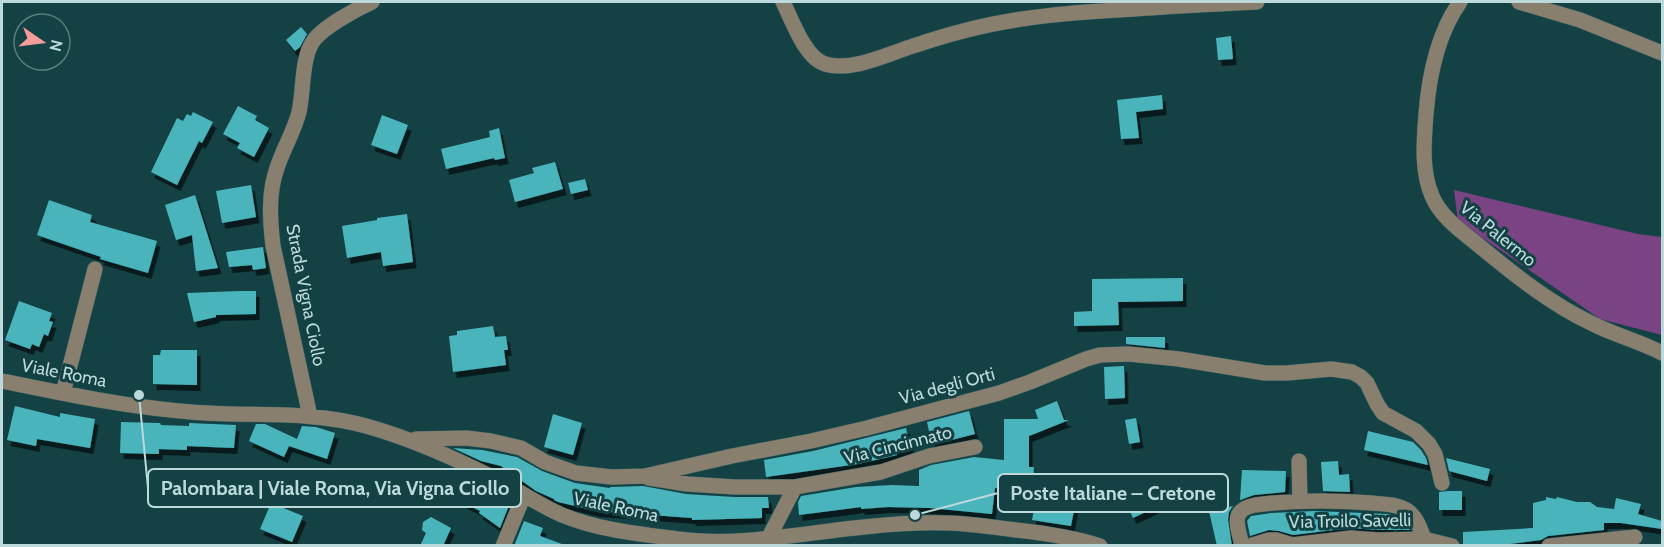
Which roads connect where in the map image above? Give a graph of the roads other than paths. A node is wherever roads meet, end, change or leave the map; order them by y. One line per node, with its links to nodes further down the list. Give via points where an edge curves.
1 (372, 2): 11 (street, Strada Vigna Ciollo, via 320,34 310,47 298,114 277,166 272,190 273,246)
2 (783, 2): 3 (street, via 813,57 841,66 976,28 1032,17)
3 (1257, 2)
4 (1460, 2): 8 (street, Via Palermo, via 1441,41 1427,104 1425,162 1429,189 1438,208 1506,268 1563,308)
5 (1519, 2): 6 (street, via 1580,20)
6 (1662, 53)
7 (95, 269): 10 (street)
8 (1662, 353)
9 (2, 381): 10 (street, Viale Roma)
10 (63, 393): 11 (street, Viale Roma, via 182,411)
11 (310, 416): 12 (street, Viale Roma, via 358,424)
12 (406, 439): 15 (street, Via degli Orti, via 491,441 521,448 576,473); 18 (street, Viale Roma, via 451,457)
13 (975, 447): 17 (street, Via Cincinnato, via 929,456 881,472)
14 (1299, 461): 19 (street)
15 (638, 477): 16 (street, Via degli Orti, via 867,428 1006,390 1086,358 1129,354 1265,373 1331,369 1352,372 1367,383 1383,412 1426,440 1435,454); 17 (street, Via Cincinnato, via 687,484)
16 (1442, 483)
17 (795, 487): 21 (street)
18 (524, 495): 21 (street, Viale Roma, via 559,514 600,527 695,540); 23 (street)
19 (1300, 501): 22 (street, via 1401,507 1414,516); 25 (street, via 1255,505 1240,511 1237,519)
20 (1635, 537): 28 (street)
21 (768, 539): 24 (street, Viale Roma, via 875,526 949,523 1055,535)
22 (1424, 539): 26 (street, Via Troilo Savelli, via 1343,538 1292,545 1272,540); 27 (street, Via Troilo Savelli)
23 (502, 546)
24 (1100, 546)
25 (1242, 546)
26 (1250, 546)
27 (1452, 546)
28 (1549, 546)

